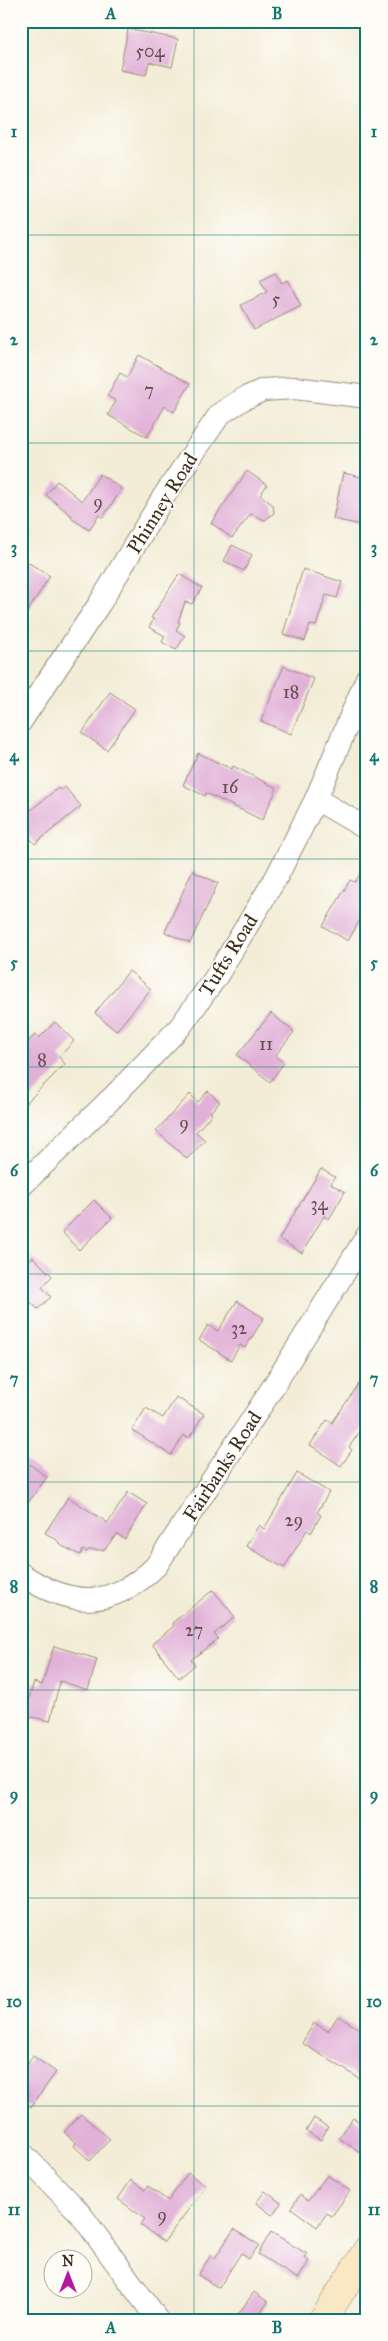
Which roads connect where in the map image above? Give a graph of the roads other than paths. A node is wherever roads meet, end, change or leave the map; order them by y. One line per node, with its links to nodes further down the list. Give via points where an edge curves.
1 (367, 396): 3 (street, Phinney Road, via 295,388 263,390 220,414 164,496 100,604)
2 (367, 678): 4 (street, Tufts Road)
3 (21, 721)
4 (316, 799): 5 (street); 6 (street, Tufts Road, via 277,876 216,977 180,1027)
5 (367, 829)
6 (21, 1186)
7 (367, 1236): 8 (street, Fairbanks Road, via 156,1566 138,1584 96,1599 58,1595)
8 (21, 1574)
9 (21, 2152): 11 (street, via 79,2212)
10 (367, 2250): 12 (main road)
11 (158, 2320)
12 (323, 2320)

